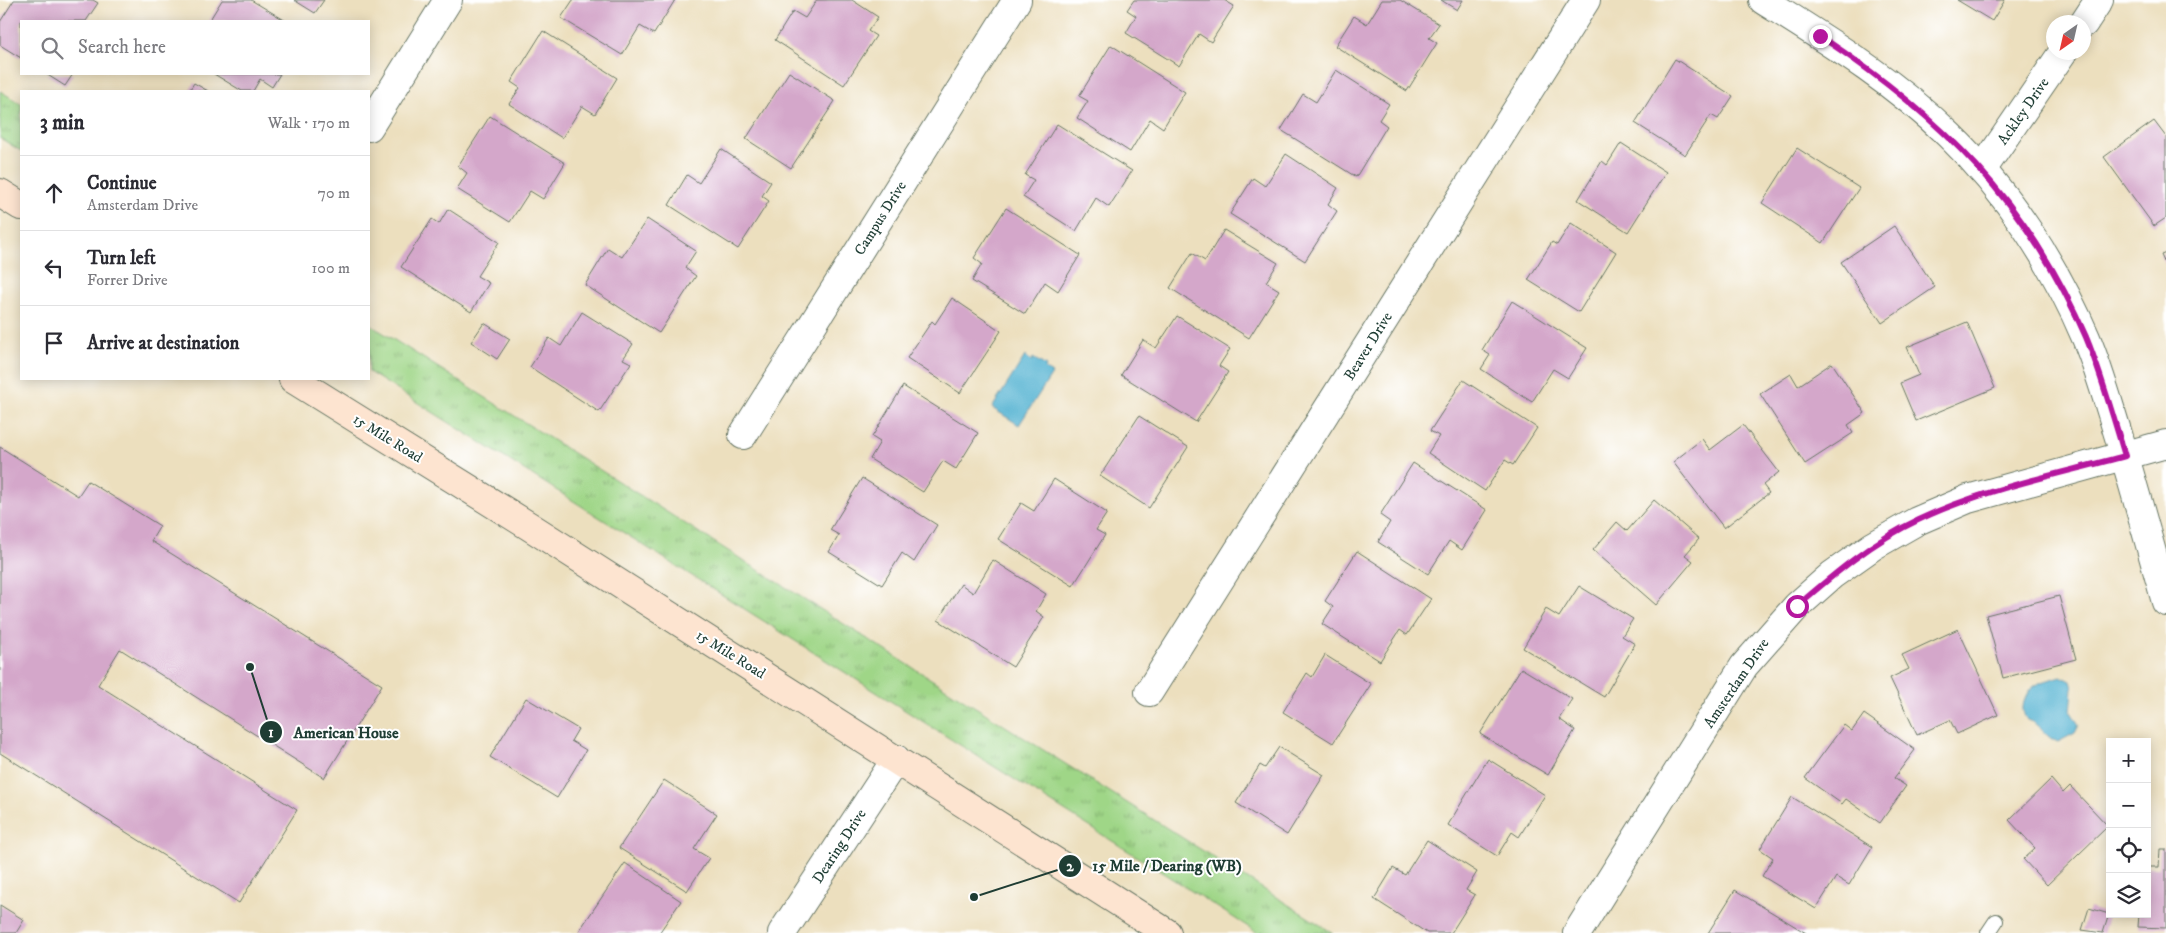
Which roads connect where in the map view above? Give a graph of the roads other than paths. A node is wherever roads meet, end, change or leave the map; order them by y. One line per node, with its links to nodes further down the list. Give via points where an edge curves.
1 (448, 0): 8 (street)
2 (1017, 0): 13 (street, Campus Drive)
3 (1586, 0): 17 (street, Beaver Drive)
4 (1763, 0): 9 (street, via 1874,71 1950,135)
5 (2100, 0): 6 (street)
6 (2090, 15)
7 (2058, 60): 9 (street, Ackley Drive)
8 (370, 125)
9 (1982, 170): 15 (street, via 2038,245 2063,288 2089,347)
10 (0, 193): 11 (main road)
11 (20, 205)
12 (295, 380): 18 (main road, 15 Mile Road)
13 (743, 435)
14 (2166, 444): 15 (street, Amsterdam Drive)
15 (2125, 456): 16 (street); 21 (street, Amsterdam Drive, via 1968,499 1917,521 1853,561 1797,606 1744,666)
16 (2166, 602)
17 (1149, 692)
18 (896, 759): 19 (street, Dearing Drive); 20 (main road, 15 Mile Road)
19 (782, 933)
20 (1167, 933)
21 (1577, 933)

